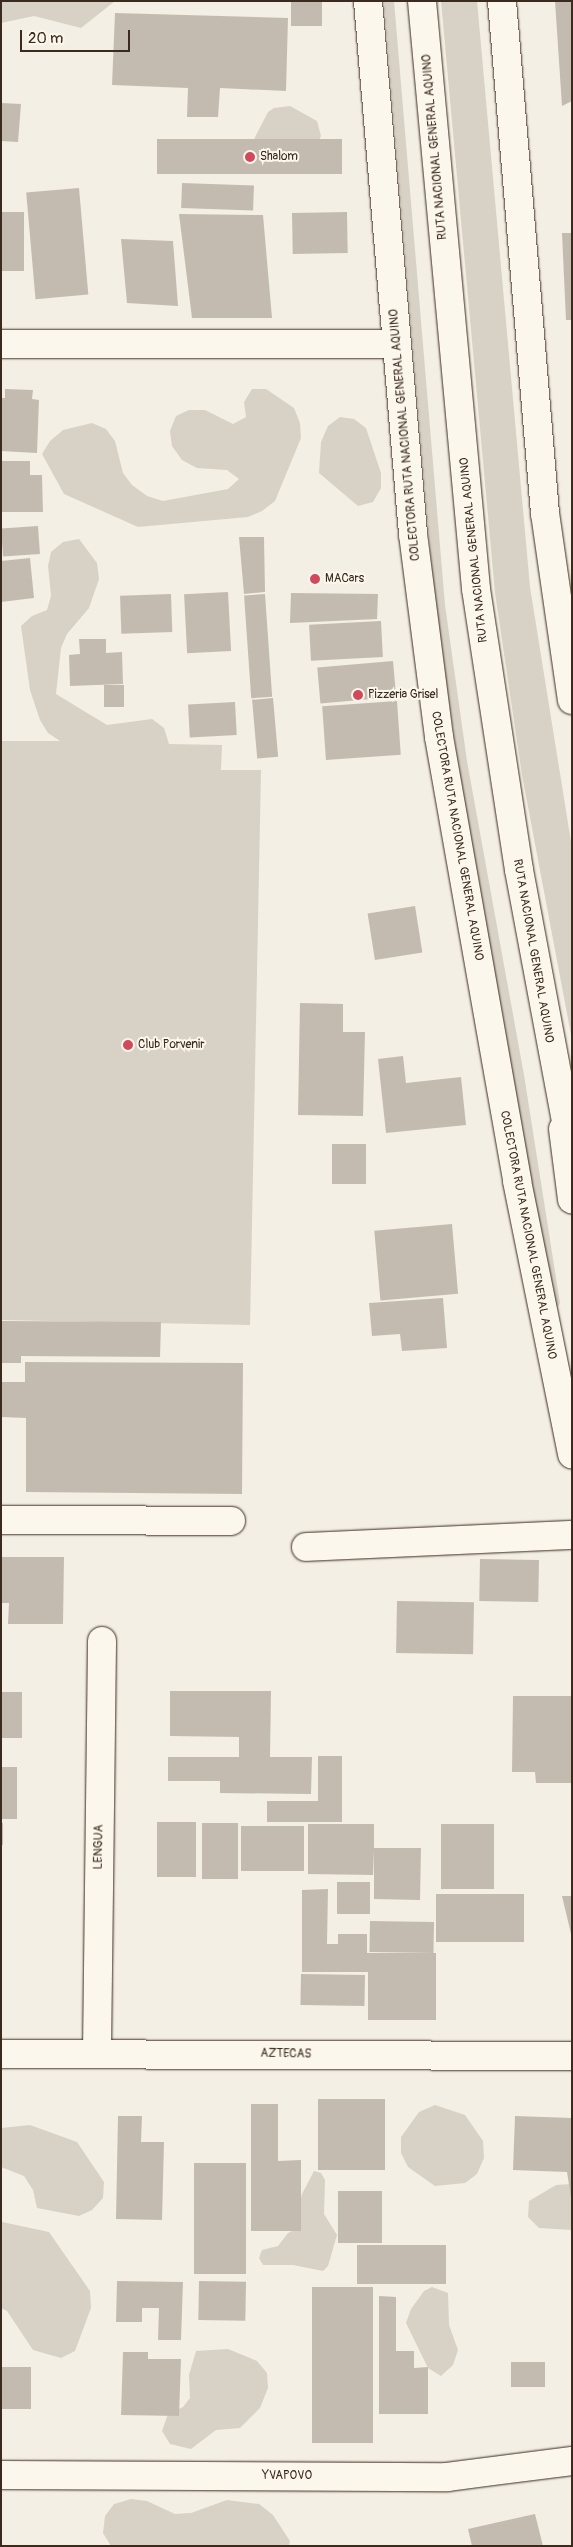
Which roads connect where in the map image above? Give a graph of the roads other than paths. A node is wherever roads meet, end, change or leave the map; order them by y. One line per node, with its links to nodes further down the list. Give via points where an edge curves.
1 (368, 1): 5 (main road, COLECTORA RUTA NACIONAL GENERAL AQUINO)
2 (422, 1): 7 (main road, RUTA NACIONAL GENERAL AQUINO, via 476,589 518,870)
3 (502, 1): 6 (main road, via 545,513)
4 (1, 344): 5 (main road)
5 (396, 344): 10 (main road, COLECTORA RUTA NACIONAL GENERAL AQUINO, via 413,534 439,737 517,1181)
6 (572, 700)
7 (558, 1091): 8 (main road, RUTA NACIONAL GENERAL AQUINO); 9 (main road)
8 (572, 1154)
9 (572, 1199)
10 (572, 1456)
11 (1, 1520): 12 (main road)
12 (231, 1521)
13 (572, 1535): 14 (main road)
14 (306, 1547)
15 (102, 1641): 16 (main road, LENGUA)
16 (97, 2052): 17 (main road, AZTECAS); 18 (main road, AZTECAS)
17 (1, 2054)
18 (572, 2056)
19 (572, 2461): 20 (main road, YVAPOVO, via 447,2477)
20 (1, 2475)

